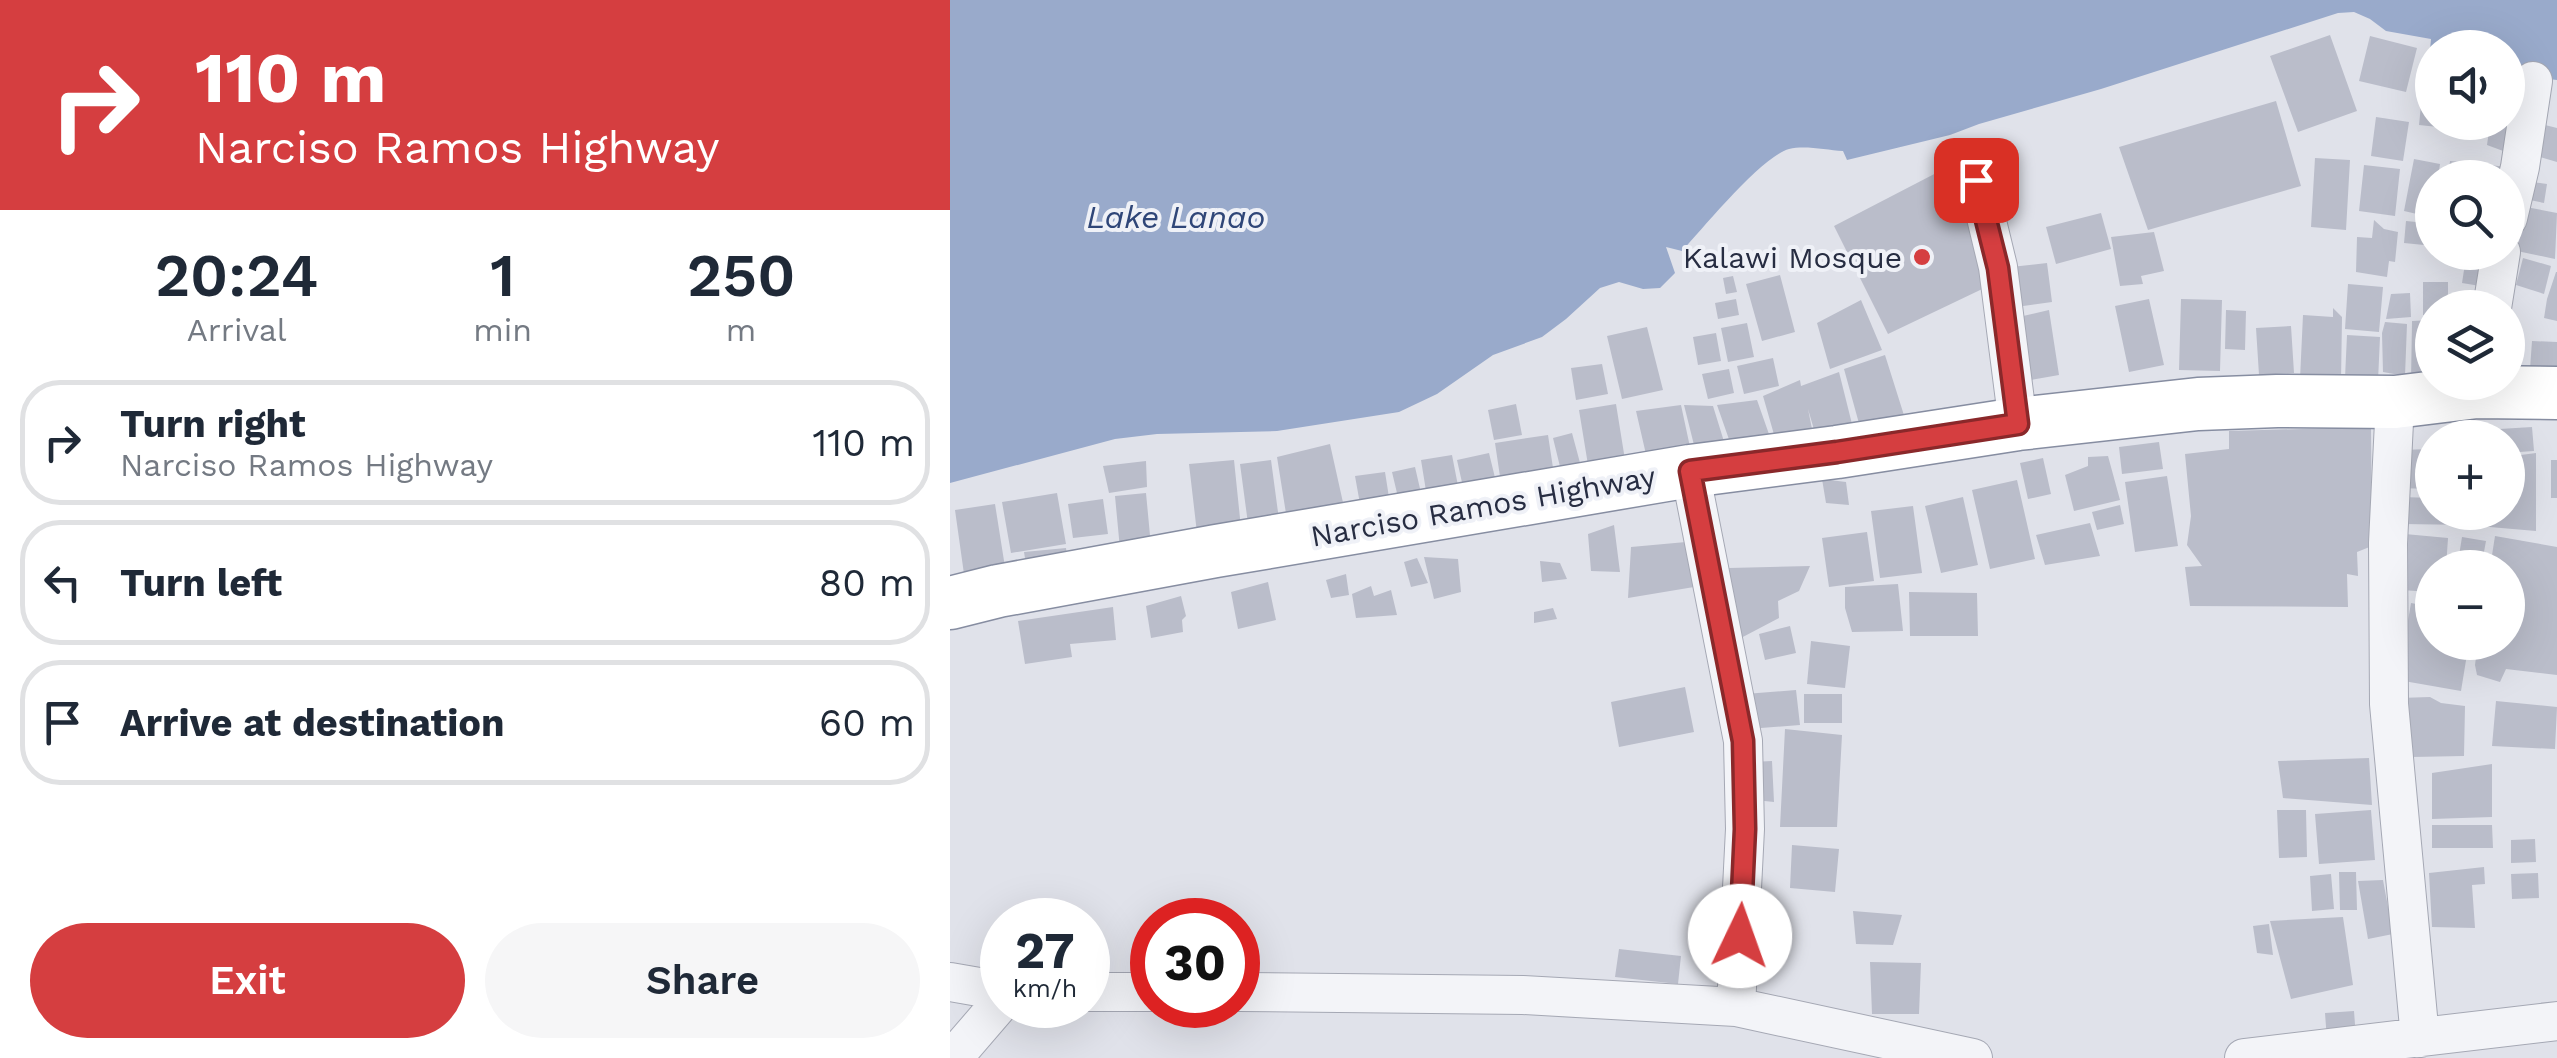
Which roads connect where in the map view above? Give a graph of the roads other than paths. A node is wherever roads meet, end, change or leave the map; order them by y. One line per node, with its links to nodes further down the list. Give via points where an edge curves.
1 (2533, 81): 2 (street)
2 (2521, 160)
3 (1976, 180): 8 (street, via 1998,268)
4 (2525, 391): 5 (highway, Narciso Ramos Highway)
5 (2557, 393)
6 (2415, 398): 7 (highway, Narciso Ramos Highway)
7 (2395, 402): 8 (highway, Narciso Ramos Highway, via 2198,404); 18 (street, via 2389,704)
8 (2018, 424): 9 (highway, Narciso Ramos Highway)
9 (1690, 471): 10 (highway, Narciso Ramos Highway, via 1216,550); 15 (street, via 1743,741)
10 (950, 603)
11 (950, 982): 12 (street)
12 (980, 987)
13 (1260, 992): 15 (street)
14 (950, 1006): 19 (street)
15 (1736, 1006): 20 (street)
16 (2557, 1021): 18 (street)
17 (980, 1026): 19 (street)
18 (2420, 1038): 21 (street)
19 (958, 1050)
20 (1973, 1058)
21 (2244, 1058)

